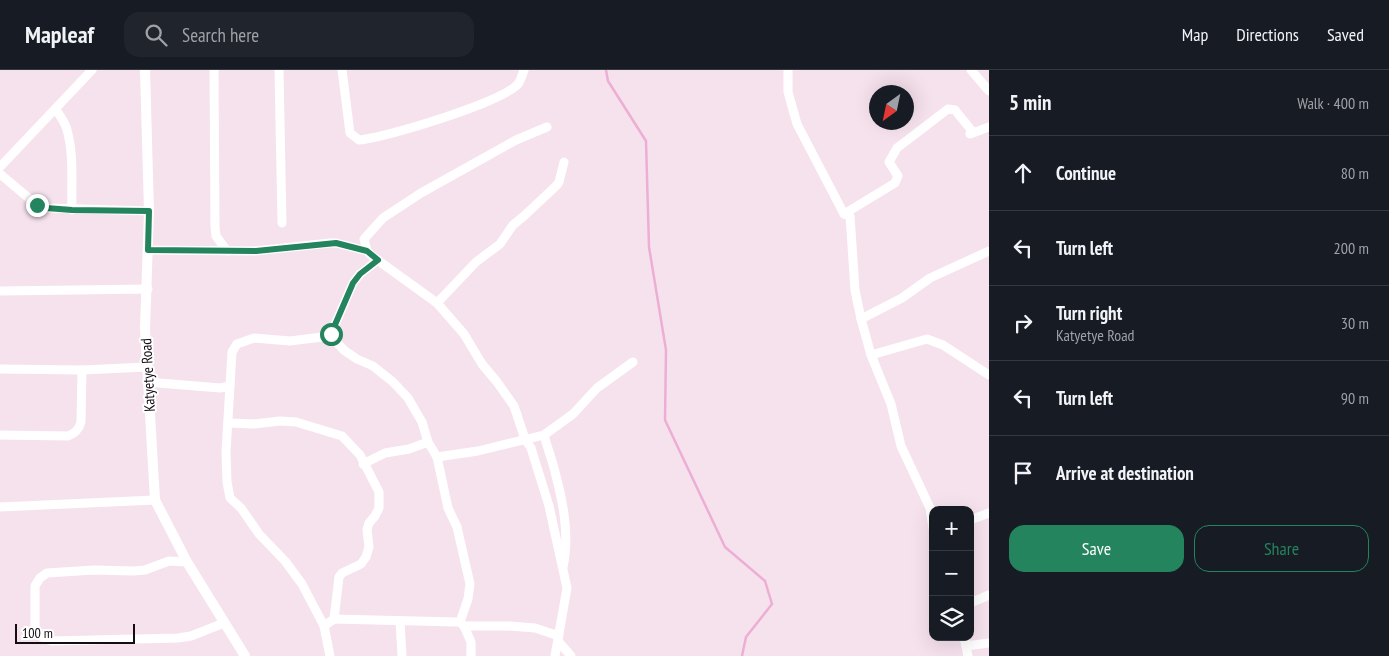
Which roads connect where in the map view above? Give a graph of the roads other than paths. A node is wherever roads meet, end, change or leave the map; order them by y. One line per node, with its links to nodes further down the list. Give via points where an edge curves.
1 (92, 70): 10 (street)
2 (145, 70): 17 (street, Katyetye Road)
3 (214, 70): 21 (street, via 215,227 216,236)
4 (279, 70): 19 (street)
5 (342, 70): 6 (street, via 350,133 360,140 444,117 506,92 517,84)
6 (524, 70)
7 (788, 70): 18 (street, via 788,92 797,124)
8 (971, 70): 9 (street)
9 (988, 89)
10 (56, 110): 14 (street); 16 (street, via 68,134)
11 (547, 127): 22 (street, via 468,166 394,210 364,239)
12 (989, 127): 18 (street, via 970,134 972,131 955,110 948,109 896,148 889,162 898,176 895,183)
13 (564, 162): 27 (street, via 556,186 512,225 500,244 476,262)
14 (0, 168)
15 (0, 174): 16 (street, via 37,205)
16 (72, 210): 17 (street)
17 (149, 211): 20 (street, Katyetye Road)
18 (844, 214): 28 (street, via 850,216 855,290)
19 (282, 223)
20 (148, 250): 21 (street); 25 (street, Katyetye Road)
21 (227, 251): 22 (street, via 330,243)
22 (367, 251): 24 (street)
23 (989, 251): 28 (street, via 930,278)
24 (378, 260): 27 (street); 29 (street, via 353,283)
25 (148, 290): 26 (street); 32 (street, Katyetye Road)
26 (0, 291)
27 (437, 303): 41 (street, via 464,334 514,406)
28 (862, 320): 30 (street)
29 (330, 336): 37 (street, via 290,341 254,338 237,344 232,352); 42 (street, via 345,351 373,366 408,398 422,422)
30 (871, 355): 35 (street, via 931,339); 46 (street, via 891,404 901,446)
31 (633, 362): 40 (street, via 597,388 573,414)
32 (147, 367): 34 (street); 36 (street, Katyetye Road)
33 (0, 369): 34 (street)
34 (82, 370): 39 (street, via 81,422 74,434)
35 (989, 375)
36 (147, 382): 37 (street); 45 (street, Katyetye Road)
37 (230, 386): 38 (street)
38 (229, 423): 44 (street, via 296,422 332,432 342,436 360,455); 58 (street, via 226,452 230,498 302,584)
39 (0, 435)
40 (544, 435): 41 (street); 51 (street, via 555,472 566,534)
41 (525, 439): 43 (street); 51 (street, via 531,448 549,506)
42 (428, 442): 43 (street); 44 (street, via 385,453)
43 (437, 457): 57 (street, via 470,584)
44 (363, 464): 54 (street, via 379,492 379,508 368,523 366,557 339,578)
45 (154, 500): 47 (street); 50 (street, Katyetye Road)
46 (929, 506)
47 (0, 507)
48 (989, 513): 49 (street)
49 (974, 519)
50 (187, 562): 56 (street, Katyetye Road); 56 (street, via 169,561 145,570 47,573 35,586 35,629 52,641 164,639 191,636)
51 (563, 570): 59 (street, via 567,588)
52 (989, 595): 53 (street)
53 (974, 601)
54 (334, 619): 55 (street); 58 (street)
55 (400, 621): 57 (street); 64 (street)
56 (224, 623): 62 (street, Katyetye Road)
57 (462, 624): 59 (street, via 535,628); 65 (street, via 471,642)
58 (324, 626): 63 (street)
59 (558, 638): 66 (street); 67 (street)
60 (965, 641): 61 (street); 68 (street)
61 (989, 642)
62 (245, 656)
63 (330, 656)
64 (402, 656)
65 (471, 656)
66 (555, 656)
67 (571, 656)
68 (968, 656)

